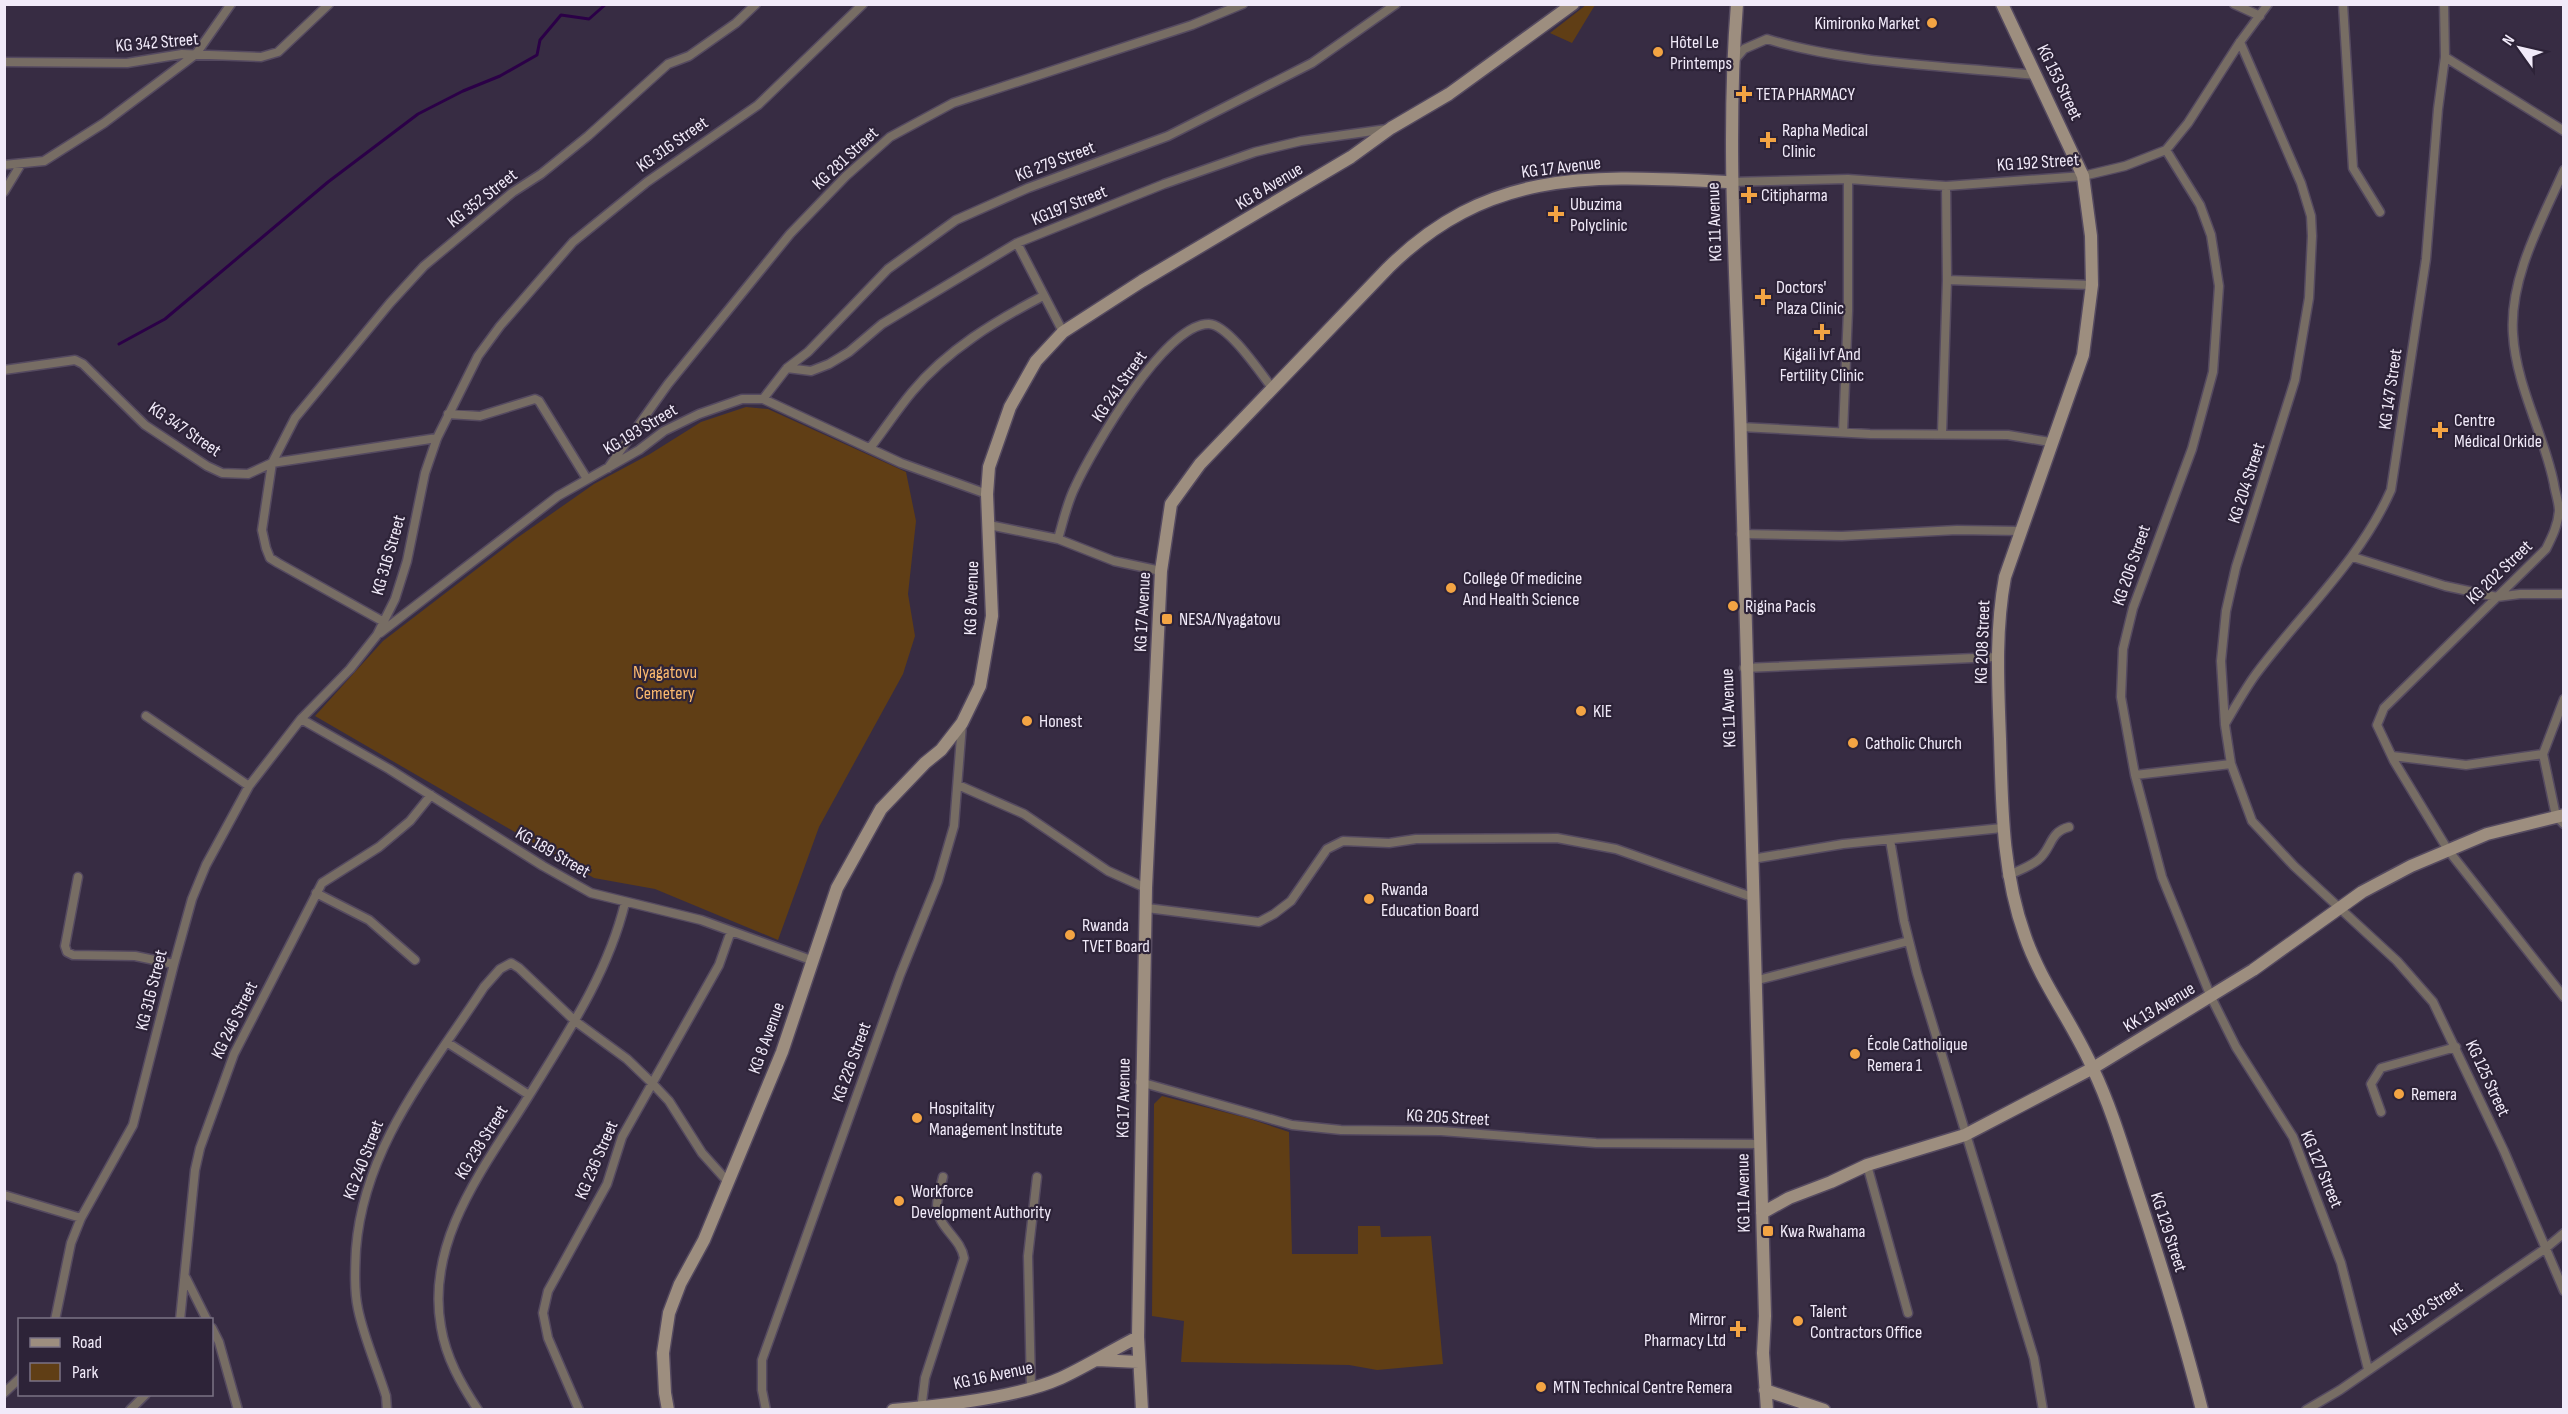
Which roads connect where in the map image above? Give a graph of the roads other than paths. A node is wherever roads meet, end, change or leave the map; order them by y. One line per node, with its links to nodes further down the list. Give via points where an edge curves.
1 (231, 4): 16 (street)
2 (329, 4): 16 (street, KG 342 Street, via 278,52 261,57)
3 (756, 4): 49 (street, KG 352 Street, via 689,56 668,64 588,136 424,266 295,418)
4 (863, 4): 42 (street, KG 316 Street, via 758,105 646,182 573,242 478,356)
5 (1396, 4): 38 (street, KG 279 Street, via 1312,63 1179,131 1028,188 956,220 888,269 808,352)
6 (1573, 4): 21 (street, KG 8 Avenue, via 1449,94)
7 (1737, 4): 19 (street, KG 11 Avenue)
8 (2002, 4): 20 (street, KG 153 Street)
9 (2234, 4): 14 (street)
10 (2268, 4): 14 (street, KG 192 Street)
11 (2343, 4): 32 (street, via 2353,168)
12 (2444, 4): 17 (street, KG 147 Street)
13 (1238, 6): 50 (street, KG 281 Street, via 953,103 890,137 790,234 668,384)
14 (2260, 16): 15 (street, KG 192 Street)
15 (2240, 42): 23 (street, KG 192 Street); 69 (street, KG 204 Street, via 2301,183 2311,216 2312,265 2304,340 2295,380 2236,567 2226,611 2221,661)
16 (196, 54): 18 (street, KG 342 Street, via 127,63); 24 (street, via 74,144 44,161)
17 (2445, 57): 22 (street); 57 (street, KG 147 Street, via 2426,260 2391,490)
18 (4, 62)
19 (1732, 62): 20 (street, via 1744,50 1767,39 1785,46 1874,58); 29 (street, KG 11 Avenue)
20 (2036, 75): 27 (street, KG 153 Street)
21 (1391, 128): 33 (street, KG197 Street, via 1255,152); 37 (street, KG 8 Avenue, via 1351,157)
22 (2564, 131)
23 (2166, 150): 27 (street, KG 192 Street, via 2125,166); 73 (street, KG 206 Street, via 2200,205 2211,235 2219,286 2213,372 2203,415 2133,608 2123,649 2121,697)
24 (21, 164): 25 (street); 31 (street)
25 (4, 165)
26 (2564, 170): 60 (street, KG 202 Street, via 2528,255 2516,300 2513,334 2559,510 2555,532 2546,549)
27 (2083, 176): 30 (street, KG 192 Street); 35 (street, KG 208 Street, via 2091,236)
28 (1848, 179): 29 (street, KG 192 Street); 30 (street, KG 192 Street); 44 (street)
29 (1730, 182): 40 (street, KG 17 Avenue, via 1641,178 1547,184 1525,187 1459,212 1411,245); 43 (street, KG 11 Avenue)
30 (1946, 186): 34 (street)
31 (4, 192)
32 (2380, 212)
33 (1017, 243): 36 (street); 38 (street, KG197 Street, via 891,318 829,364 812,371)
34 (1947, 280): 35 (street); 45 (street)
35 (2092, 285): 47 (street, KG 208 Street, via 2083,355)
36 (1043, 296): 37 (street); 48 (street, via 1000,319 949,356 912,391)
37 (1063, 332): 52 (street, KG 8 Avenue, via 1036,361 1010,407 989,467)
38 (787, 368): 41 (street, KG 279 Street)
39 (4, 370): 49 (street, KG 347 Street, via 75,360 144,425 207,466 222,473 248,474)
40 (1273, 389): 56 (street, KG 241 Street, via 1220,327 1209,324 1194,328 1169,344 1136,384 1074,488); 58 (street, KG 17 Avenue, via 1200,464 1171,504)
41 (763, 399): 48 (street); 50 (street, KG 193 Street, via 742,399 699,414 664,430)
42 (448, 414): 46 (street, KG 316 Street); 51 (street, via 480,416 535,399)
43 (1741, 427): 44 (street); 55 (street, KG 11 Avenue)
44 (1843, 432): 45 (street)
45 (1942, 433): 47 (street, via 2007,435)
46 (437, 438): 49 (street, KG 347 Street); 61 (street, KG 316 Street, via 425,473 407,561)
47 (2050, 442): 54 (street, KG 208 Street)
48 (870, 448): 52 (street)
49 (272, 463): 61 (street, KG 352 Street, via 262,530 270,558)
50 (608, 468): 51 (street, KG 193 Street)
51 (587, 479): 62 (street, KG 193 Street, via 558,496)
52 (987, 494): 53 (street, KG 8 Avenue)
53 (989, 525): 56 (street); 68 (street, KG 8 Avenue, via 992,616 980,686)
54 (2022, 531): 55 (street, via 1842,536); 63 (street, KG 208 Street, via 2005,577)
55 (1742, 534): 64 (street, KG 11 Avenue)
56 (1058, 539): 58 (street, via 1114,561)
57 (2353, 557): 60 (street, via 2445,586); 69 (street, KG 147 Street, via 2256,674)
58 (1161, 571): 85 (street, KG 17 Avenue)
59 (2564, 594): 60 (street)
60 (2497, 597): 71 (street, KG 202 Street, via 2384,708 2377,725)
61 (384, 621): 62 (street, KG 316 Street)
62 (377, 635): 67 (street, KG 316 Street)
63 (1997, 657): 64 (street); 79 (street, KG 208 Street)
64 (1744, 668): 82 (street, KG 11 Avenue)
65 (2564, 699): 70 (street)
66 (146, 716): 75 (street)
67 (302, 719): 75 (street, KG 316 Street); 76 (street, KG 189 Street)
68 (962, 723): 74 (street, KG 226 Street); 94 (street, KG 8 Avenue, via 941,750 881,809 837,888)
69 (2224, 724): 72 (street, KG 204 Street)
70 (2543, 754): 71 (street, via 2466,765); 77 (street)
71 (2392, 756): 81 (street, KG 202 Street)
72 (2231, 764): 73 (street); 90 (street, KG 204 Street, via 2252,821)
73 (2135, 775): 97 (street, KG 206 Street, via 2162,877)
74 (958, 784): 85 (street, via 1024,814 1108,871); 141 (street, KG 226 Street, via 954,826 938,882 900,975 762,1360)
75 (249, 786): 95 (street, KG 316 Street, via 206,865)
76 (431, 795): 86 (street, KG 246 Street, via 410,821 379,847 330,876); 88 (street, KG 189 Street, via 591,893)
77 (2561, 818): 81 (street, KK 13 Avenue, via 2487,834)
78 (2069, 827): 83 (street, via 2053,835 2038,861)
79 (2002, 828): 80 (street); 83 (street, KG 208 Street)
80 (1890, 840): 82 (street); 92 (street)
81 (2448, 850): 90 (street, KK 13 Avenue, via 2362,892); 98 (street, KG 202 Street)
82 (1752, 859): 87 (street, KG 11 Avenue)
83 (2007, 876): 102 (street, KG 208 Street, via 2025,937 2055,1002)
84 (78, 877): 95 (street, via 67,952 135,956)
85 (1146, 888): 89 (street, KG 17 Avenue)
86 (316, 893): 93 (street, via 369,920); 118 (street, KG 246 Street, via 234,1054 200,1148 186,1242)
87 (1752, 897): 89 (street, via 1591,843 1503,837 1334,844 1291,901 1259,922); 96 (street, KG 11 Avenue)
88 (625, 903): 91 (street, KG 189 Street); 99 (street, KG 238 Street, via 605,963)
89 (1146, 908): 103 (street, KG 17 Avenue)
90 (2340, 909): 97 (street, KK 13 Avenue); 101 (street, KG 125 Street, via 2397,961 2433,1002)
91 (731, 931): 94 (street, KG 189 Street); 104 (street, KG 236 Street, via 719,965)
92 (1909, 941): 96 (street); 107 (street)
93 (415, 960)
94 (811, 960): 112 (street, KG 8 Avenue, via 782,1052)
95 (174, 964): 115 (street, KG 316 Street, via 133,1125)
96 (1754, 981): 108 (street, KG 11 Avenue)
97 (2211, 997): 102 (street, KK 13 Avenue); 128 (street, KG 127 Street, via 2236,1047 2293,1137 2341,1263)
98 (2564, 997)
99 (575, 1021): 100 (street, KG 240 Street, via 511,963 493,975); 104 (street, via 627,1059); 105 (street, KG 238 Street)
100 (448, 1043): 105 (street); 137 (street, KG 240 Street, via 400,1111 360,1212 355,1270 358,1308)
101 (2456, 1047): 106 (street, via 2381,1068 2371,1084); 117 (street, KG 125 Street)
102 (2093, 1068): 107 (street, KK 13 Avenue); 147 (street, KG 129 Street, via 2154,1245)
103 (1140, 1082): 108 (street, KG 205 Street, via 1302,1126 1341,1130 1441,1131 1596,1143); 125 (street, KG 17 Avenue)
104 (652, 1083): 112 (street, via 669,1101 702,1153); 139 (street, KG 236 Street, via 622,1137 607,1184 548,1291 543,1312 548,1338)
105 (529, 1095): 138 (street, KG 238 Street, via 473,1182 444,1253 439,1298 441,1327 458,1381)
106 (2381, 1112)
107 (1965, 1135): 109 (street, KK 13 Avenue); 146 (street, via 2034,1358)
108 (1760, 1144): 114 (street, KG 11 Avenue)
109 (1867, 1165): 114 (street, KK 13 Avenue); 120 (street)
110 (943, 1177): 134 (street, via 937,1207 946,1228 962,1245 964,1258 925,1378)
111 (1037, 1177): 130 (street, via 1028,1256)
112 (729, 1183): 140 (street, KG 8 Avenue, via 669,1313 663,1353)
113 (4, 1195): 115 (street)
114 (1762, 1213): 131 (street, KG 11 Avenue)
115 (81, 1218): 121 (street, KG 316 Street, via 71,1243)
116 (2564, 1233): 117 (street, KG 182 Street)
117 (2546, 1248): 119 (street, KG 125 Street); 128 (street, KG 182 Street)
118 (186, 1278): 122 (street, KG 246 Street); 123 (street)
119 (2564, 1291)
120 (1908, 1313)
121 (55, 1318)
122 (180, 1318)
123 (206, 1318)
124 (213, 1330): 136 (street)
125 (1138, 1337): 126 (street, KG 16 Avenue); 127 (street, KG 17 Avenue)
126 (1096, 1359): 127 (street); 130 (street, KG 16 Avenue, via 1059,1379)
127 (1139, 1362): 143 (street, KG 17 Avenue)
128 (2367, 1369): 148 (street, KG 182 Street)
129 (18, 1380): 132 (street)
130 (1031, 1387): 134 (street, KG 16 Avenue)
131 (1765, 1390): 144 (street, KG 11 Avenue); 145 (street)
132 (4, 1393)
133 (145, 1396): 135 (street)
134 (921, 1408): 142 (street, KG 16 Avenue)
135 (130, 1410)
136 (238, 1410)
137 (387, 1410)
138 (478, 1410)
139 (579, 1410)
140 (668, 1410)
141 (765, 1410)
142 (893, 1410)
143 (1142, 1410)
144 (1767, 1410)
145 (1824, 1410)
146 (2043, 1410)
147 (2202, 1410)
148 (2306, 1410)

